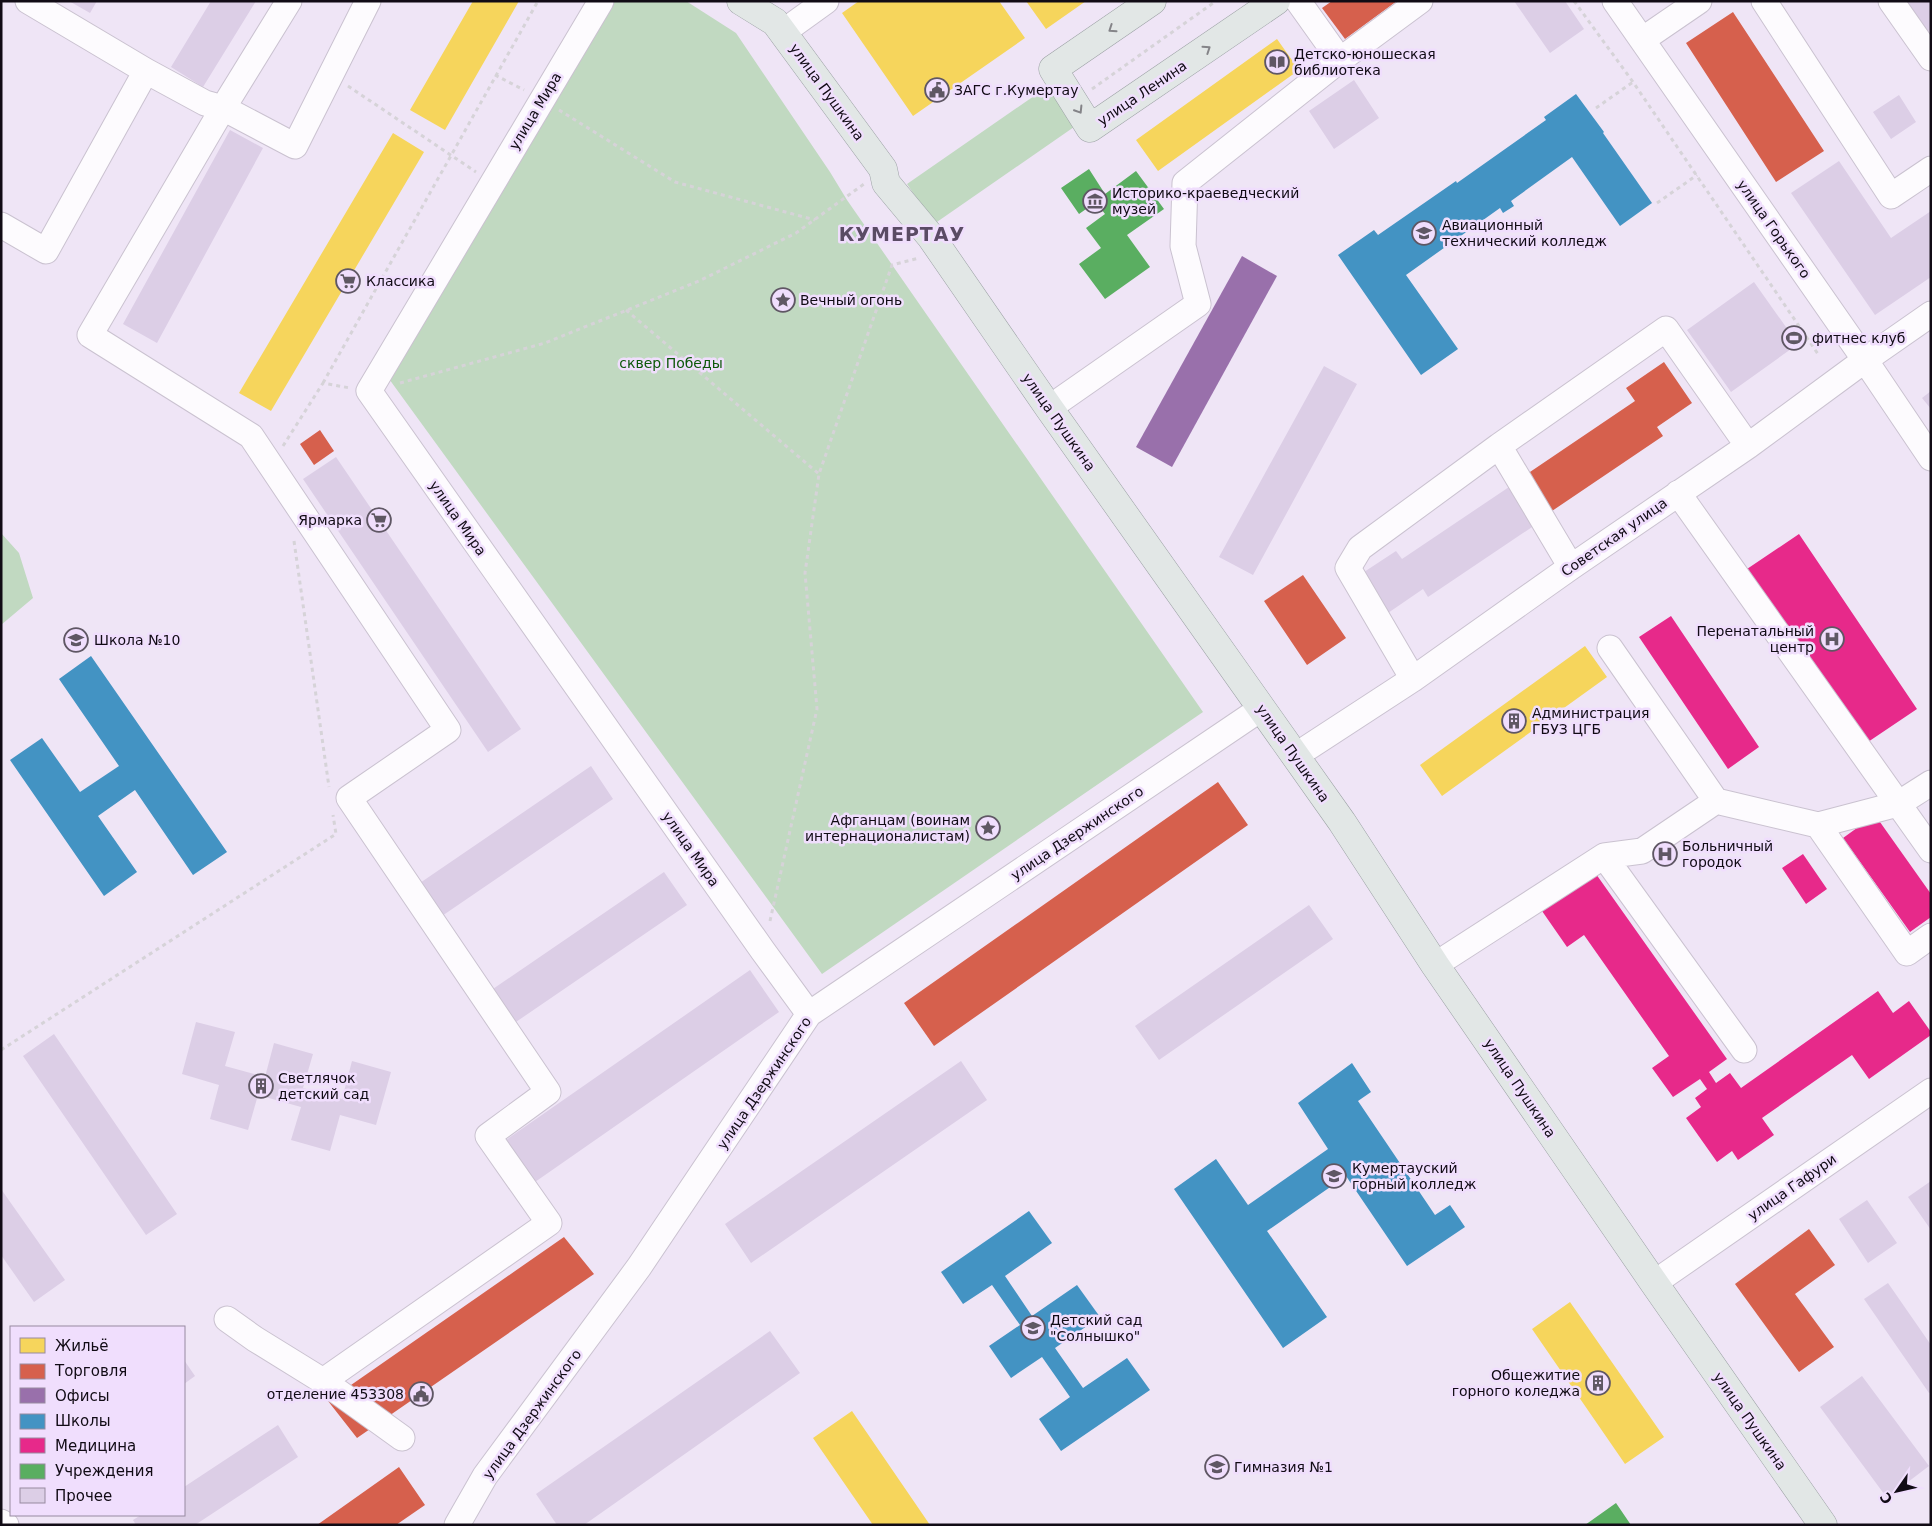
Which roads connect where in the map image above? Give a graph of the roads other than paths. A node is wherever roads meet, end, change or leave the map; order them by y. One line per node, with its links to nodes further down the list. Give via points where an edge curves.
1 (28, 1): 19 (street)
2 (289, 1): 20 (street)
3 (368, 1): 20 (street, via 295,146)
4 (601, 1): 43 (street, улица Мира, via 370,391)
5 (741, 1): 15 (main road, улица Пушкина, via 775,22)
6 (826, 1): 15 (street)
7 (1152, 1): 8 (main road, улица Ленина, one-way to 8, via 1052,69 1090,128)
8 (1276, 1)
9 (1298, 1): 18 (street)
10 (1420, 1): 18 (street)
11 (1615, 1): 16 (street, улица Горького)
12 (1699, 1): 16 (street)
13 (1764, 1): 21 (street, via 1891,196)
14 (1891, 1): 17 (street)
15 (783, 32): 25 (main road, улица Пушкина, via 883,169 886,182 931,237)
16 (1642, 40): 24 (street, улица Горького)
17 (1931, 58)
18 (1340, 60): 25 (street, via 1186,183 1183,246 1198,304)
19 (146, 71): 20 (street, via 205,103); 22 (street, via 46,251)
20 (223, 108): 48 (street, via 90,335 251,436 448,730 349,798 548,1092 488,1136 549,1223)
21 (1931, 170)
22 (1, 226)
23 (1931, 314): 24 (street, Советская улица)
24 (1865, 360): 27 (street, Советская улица); 28 (street, улица Горького)
25 (1049, 408): 33 (main road, улица Пушкина)
26 (1499, 446): 27 (street, via 1666,329); 30 (street); 32 (street, via 1360,548 1348,568)
27 (1748, 446): 29 (street, Советская улица)
28 (1931, 458)
29 (1678, 493): 30 (street, Советская улица); 37 (street)
30 (1571, 568): 32 (street, Советская улица)
31 (1610, 648): 36 (street)
32 (1413, 679): 34 (street, Советская улица)
33 (1262, 708): 34 (main road, улица Пушкина); 43 (street, улица Дзержинского)
34 (1295, 756): 42 (main road, улица Пушкина)
35 (1931, 783): 37 (street)
36 (1716, 801): 38 (street); 40 (street, via 1642,851)
37 (1898, 804): 38 (street); 39 (street)
38 (1818, 825): 41 (street, via 1907,953)
39 (1931, 850)
40 (1604, 856): 42 (street); 44 (street)
41 (1931, 936)
42 (1435, 965): 46 (main road, улица Пушкина)
43 (809, 1014): 52 (street, улица Дзержинского, via 639,1268 485,1476)
44 (1744, 1050)
45 (1931, 1091): 46 (street, улица Гафури)
46 (1654, 1283): 53 (main road, улица Пушкина)
47 (227, 1319): 48 (street)
48 (323, 1381): 49 (street)
49 (402, 1438)
50 (1, 1522): 51 (street)
51 (6, 1525)
52 (457, 1525)
53 (1823, 1525)

